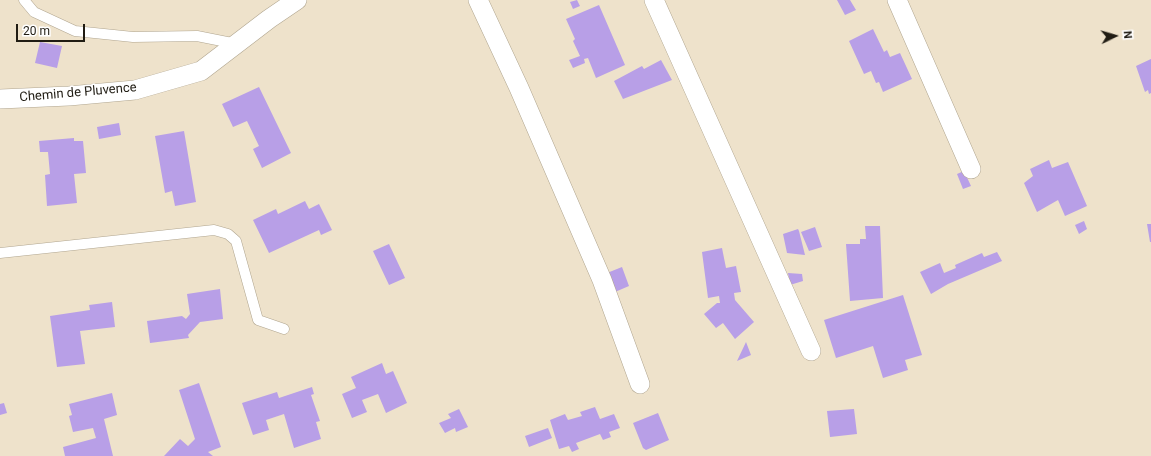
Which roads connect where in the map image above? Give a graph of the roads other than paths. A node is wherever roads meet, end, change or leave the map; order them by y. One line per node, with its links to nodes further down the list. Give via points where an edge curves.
1 (24, 0): 6 (lane, via 34,12 75,31 133,37 197,36)
2 (297, 0): 6 (street, Chemin de Pluvence)
3 (478, 0): 12 (street, via 602,280)
4 (654, 0): 11 (street)
5 (897, 0): 8 (street)
6 (237, 44): 7 (street, Chemin de Pluvence, via 201,71 135,90)
7 (0, 100)
8 (971, 169)
9 (0, 254): 10 (lane, via 214,230 228,234 236,241 258,320)
10 (284, 329)
11 (811, 351)
12 (640, 384)

